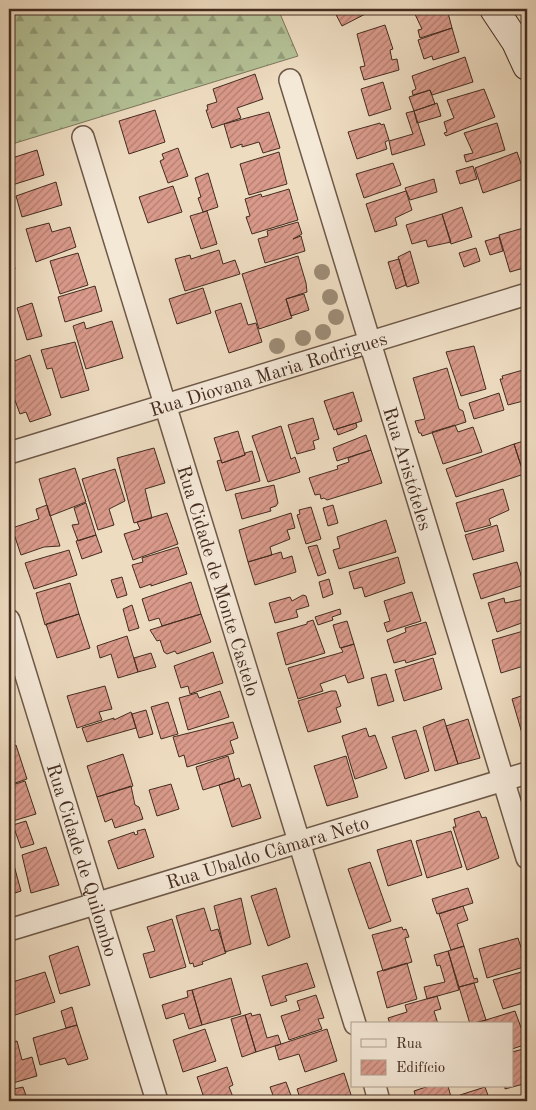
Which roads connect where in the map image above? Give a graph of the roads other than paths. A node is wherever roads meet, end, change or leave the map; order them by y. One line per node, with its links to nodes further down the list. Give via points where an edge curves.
1 (494, 9): 2 (main road, via 516,42)
2 (527, 66)
3 (290, 80): 6 (street, Rua Aristóteles)
4 (83, 137): 7 (street, Rua Cidade de Monte Castelo)
5 (527, 294): 6 (street, Rua Diovana Maria Rodrigues)
6 (370, 342): 7 (street, Rua Diovana Maria Rodrigues); 11 (street, Rua Aristóteles)
7 (165, 405): 8 (street, Rua Diovana Maria Rodrigues); 12 (street, Rua Cidade de Monte Castelo)
8 (9, 453)
9 (9, 620): 14 (street, Rua Cidade de Quilombo)
10 (527, 773): 11 (street, Rua Ubaldo Câmara Neto)
11 (504, 780): 12 (street, Rua Ubaldo Câmara Neto); 13 (street, Rua Aristóteles)
12 (300, 842): 14 (street, Rua Ubaldo Câmara Neto); 16 (street, Rua Cidade de Monte Castelo)
13 (527, 858)
14 (96, 904): 15 (street, Rua Ubaldo Câmara Neto); 18 (street, Rua Cidade de Quilombo)
15 (9, 930)
16 (354, 1022)
17 (375, 1088): 19 (street)
18 (157, 1101)
19 (379, 1101)

